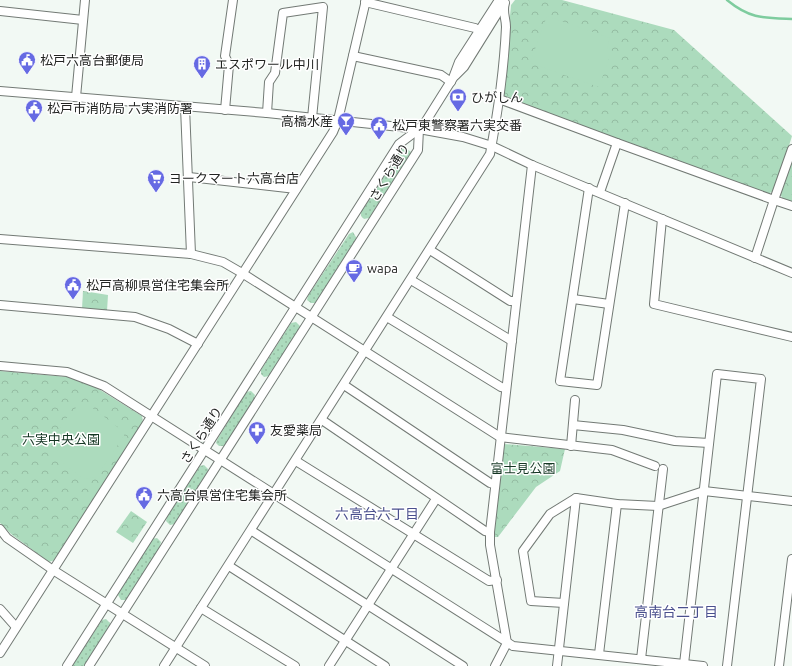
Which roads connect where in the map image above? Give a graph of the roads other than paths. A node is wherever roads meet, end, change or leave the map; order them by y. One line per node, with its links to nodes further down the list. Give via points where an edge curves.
1 (85, 0): 6 (street)
2 (233, 0): 16 (street, via 225,56 229,65)
3 (366, 1): 9 (street); 10 (street)
4 (503, 1): 7 (street); 8 (street); 9 (street)
5 (0, 11): 6 (street)
6 (83, 20): 13 (street)
7 (494, 20): 8 (street, via 499,19); 11 (street)
8 (506, 26): 14 (street)
9 (479, 31): 11 (street, via 459,62)
10 (352, 56): 11 (street, via 441,75); 19 (street)
11 (452, 80): 20 (street)
12 (0, 91): 13 (street)
13 (76, 97): 15 (street)
14 (499, 99): 21 (street); 22 (street)
15 (185, 107): 16 (street); 25 (street)
16 (225, 110): 17 (street)
17 (266, 114): 18 (street); 18 (street, via 269,82 275,73 283,13 322,7)
18 (312, 118): 19 (street)
19 (338, 120): 20 (street); 27 (street)
20 (420, 129): 22 (street, via 463,137); 44 (street, さくら通り, via 398,144); 45 (street, さくら通り, via 418,150)
21 (617, 143): 28 (street); 29 (street)
22 (492, 146): 24 (street); 34 (street, via 488,157)
23 (792, 149): 29 (street)
24 (532, 165): 26 (street); 41 (street)
25 (189, 177): 27 (street); 35 (street)
26 (589, 188): 28 (street); 40 (street)
27 (296, 189): 37 (street)
28 (600, 192): 30 (street)
29 (774, 200): 31 (street); 36 (street)
30 (625, 203): 32 (street); 42 (street)
31 (792, 206)
32 (662, 219): 36 (street); 47 (street, via 654,304)
33 (0, 239): 35 (street)
34 (430, 250): 39 (street); 41 (street, via 510,301)
35 (191, 254): 37 (street, via 223,262)
36 (755, 258): 38 (street)
37 (242, 273): 44 (street); 49 (street)
38 (792, 273)
39 (411, 280): 46 (street); 48 (street)
40 (573, 299): 42 (street); 42 (street, via 560,382 597,385)
41 (516, 301): 48 (street)
42 (609, 304)
43 (0, 305): 49 (street, via 135,317 169,329)
44 (296, 307): 45 (street); 61 (street, さくら通り)
45 (312, 317): 50 (street); 63 (street, さくら通り)
46 (387, 317): 50 (street); 53 (street)
47 (792, 337)
48 (512, 341): 53 (street)
49 (198, 344): 55 (street)
50 (366, 352): 52 (street); 58 (street)
51 (0, 366): 55 (street, via 67,372 104,386)
52 (344, 386): 56 (street); 64 (street)
53 (506, 388): 58 (street)
54 (575, 400): 57 (street)
55 (151, 416): 61 (street); 79 (street)
56 (322, 420): 62 (street); 69 (street)
57 (573, 425): 59 (street, via 623,430 675,441); 60 (street)
58 (500, 438): 60 (street); 64 (street)
59 (709, 443): 65 (street); 67 (street, via 718,374 761,379)
60 (571, 446): 72 (street, via 612,450 659,467)
61 (204, 452): 63 (street); 82 (street, さくら通り)
62 (296, 461): 66 (street); 76 (street)
63 (221, 462): 66 (street); 87 (street, さくら通り)
64 (494, 484): 75 (street)
65 (704, 490): 67 (street); 72 (street); 96 (street)
66 (274, 495): 74 (street); 80 (street)
67 (748, 495): 70 (street); 108 (street)
68 (576, 498): 71 (street); 83 (street); 83 (street, via 550,514 523,551 531,601)
69 (436, 499): 75 (street); 76 (street)
70 (792, 501)
71 (617, 504): 72 (street); 94 (street)
72 (658, 506): 95 (street)
73 (0, 529): 79 (street, via 7,538)
74 (252, 531): 78 (street); 84 (street)
75 (490, 532): 81 (street)
76 (414, 534): 80 (street); 81 (street, via 489,581)
77 (792, 559): 109 (street)
78 (229, 566): 85 (street); 89 (street)
79 (53, 570): 82 (street); 88 (street)
80 (391, 570): 84 (street); 90 (street)
81 (497, 580): 90 (street)
82 (107, 603): 87 (street); 97 (street, さくら通り)
83 (564, 603): 92 (street)
84 (368, 606): 89 (street); 104 (street)
85 (201, 608): 91 (street); 101 (street)
86 (0, 609): 88 (street)
87 (122, 614): 91 (street); 98 (street, さくら通り)
88 (16, 627): 93 (street)
89 (346, 641): 102 (street); 103 (street)
90 (507, 643): 92 (street); 105 (street)
91 (176, 648): 99 (street); 100 (street)
92 (559, 652): 94 (street); 106 (street)
93 (0, 653)
94 (599, 654): 95 (street)
95 (641, 659): 96 (street)
96 (684, 664): 107 (street)
97 (67, 666)
98 (89, 666)
99 (164, 666)
100 (205, 666)
101 (295, 666)
102 (329, 666)
103 (385, 666)
104 (463, 666)
105 (495, 666)
106 (557, 666)
107 (703, 666)
108 (727, 666)
109 (779, 666)

